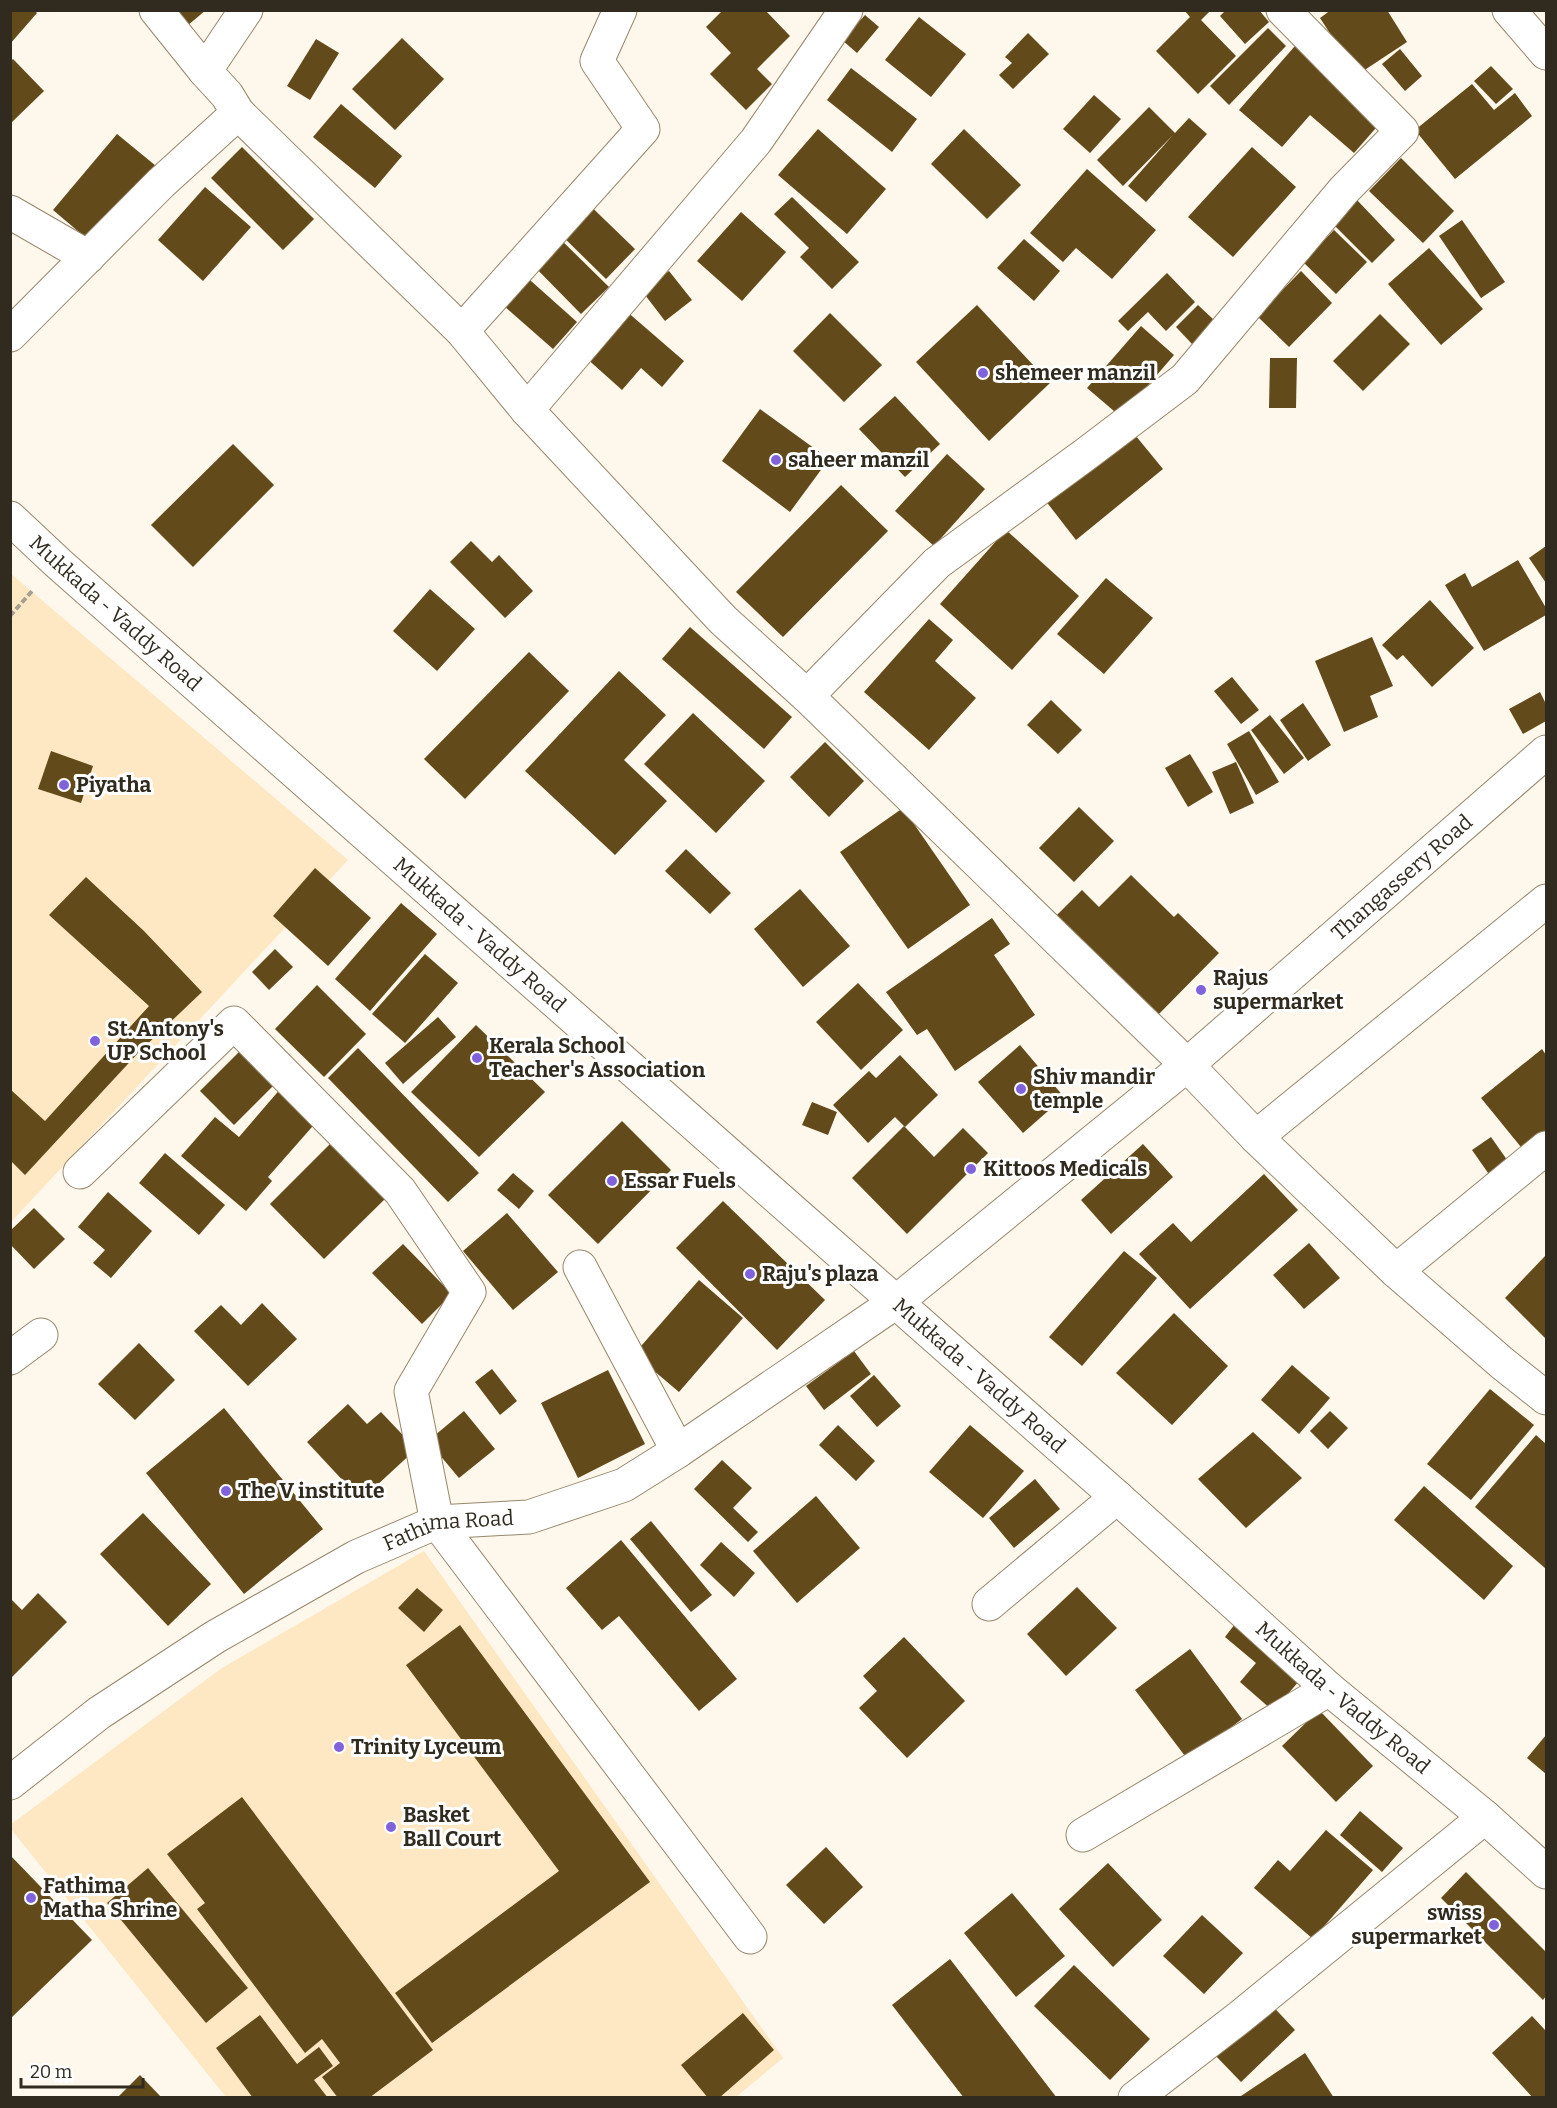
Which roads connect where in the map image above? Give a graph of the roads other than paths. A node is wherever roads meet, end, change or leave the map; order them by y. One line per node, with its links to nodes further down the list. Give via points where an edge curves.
1 (156, 10): 8 (street)
2 (246, 10): 8 (street)
3 (620, 10): 12 (street, via 597,61 643,129)
4 (846, 10): 14 (street, via 756,141)
5 (1283, 10): 16 (street, via 1402,131 1344,190 1185,379 937,563)
6 (1509, 10): 7 (street)
7 (1546, 53)
8 (205, 71): 9 (street)
9 (238, 113): 11 (street); 12 (street)
10 (10, 212): 11 (street)
11 (88, 257): 13 (street)
12 (462, 331): 14 (street)
13 (10, 336)
14 (527, 410): 16 (street, via 723,620)
15 (10, 518): 25 (street, Mukkada - Vaddy Road)
16 (807, 696): 19 (street)
17 (1546, 752): 19 (street, Thangassery Road)
18 (1546, 901): 20 (street)
19 (1187, 1065): 20 (street); 25 (street, Thangassery Road)
20 (1256, 1137): 24 (street)
21 (1546, 1148): 24 (street)
22 (80, 1172): 31 (street, via 234,1023 400,1191 469,1292 411,1390)
23 (580, 1267): 29 (street)
24 (1396, 1271): 28 (street)
25 (896, 1302): 29 (street, Fathima Road); 30 (street, Mukkada - Vaddy Road)
26 (41, 1335): 27 (street)
27 (10, 1358)
28 (1546, 1398)
29 (678, 1451): 31 (street, Fathima Road, via 624,1485 530,1517)
30 (1117, 1497): 32 (street); 33 (street, Mukkada - Vaddy Road)
31 (437, 1522): 34 (street, Fathima Road, via 356,1557 214,1638); 38 (street)
32 (989, 1604)
33 (1329, 1689): 35 (street, Mukkada - Vaddy Road); 36 (street)
34 (14, 1773)
35 (1485, 1817): 37 (street, Mukkada - Vaddy Road); 39 (street, via 1240,2017)
36 (1083, 1835)
37 (1546, 1872)
38 (750, 1937)
39 (1135, 2097)

